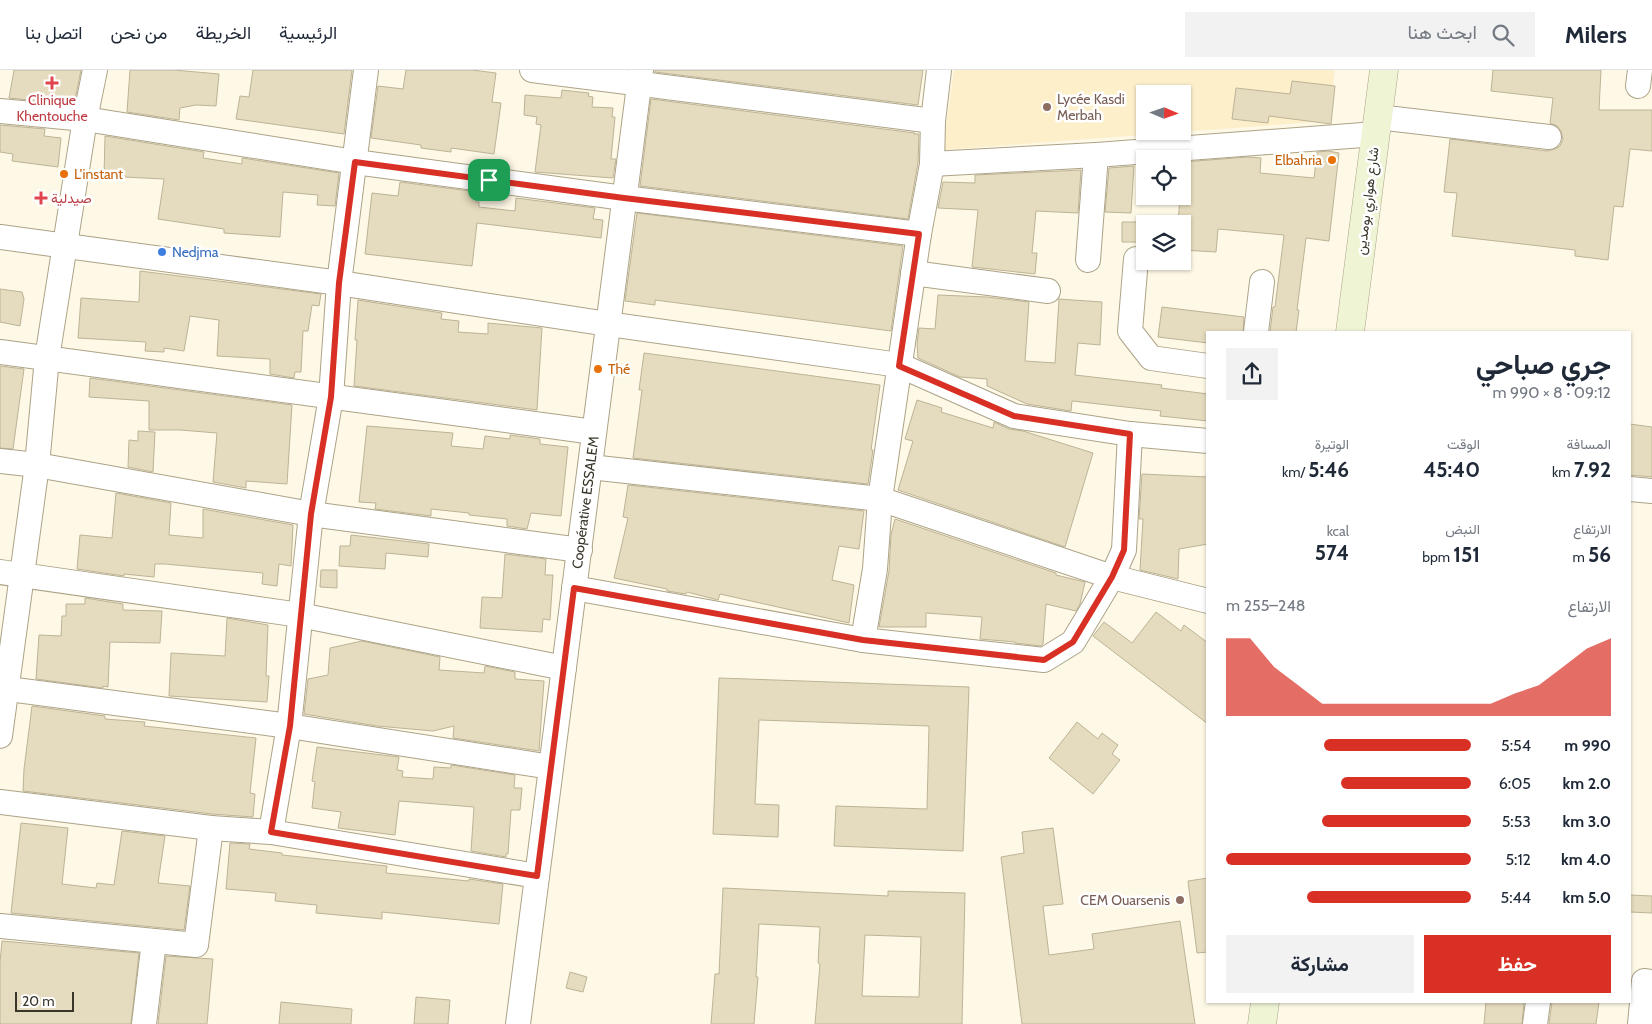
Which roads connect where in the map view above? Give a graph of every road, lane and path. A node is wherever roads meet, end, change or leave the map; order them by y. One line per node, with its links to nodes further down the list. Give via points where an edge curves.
1 (95, 70): 8 (street)
2 (366, 70): 13 (street)
3 (532, 70): 6 (street)
4 (939, 70): 9 (street)
5 (1384, 70): 10 (main road, شارع هواري بومدين)
6 (640, 77): 9 (street); 15 (street, Coopérative ESSALEM)
7 (0, 111): 8 (street)
8 (84, 119): 13 (street); 18 (street)
9 (932, 121): 14 (street)
10 (1377, 126): 11 (street); 12 (street); 27 (main road, شارع هواري بومدين)
11 (1549, 137)
12 (1096, 155): 14 (street); 19 (street)
13 (355, 162): 15 (street); 23 (street)
14 (932, 164): 16 (street)
15 (624, 198): 16 (street); 25 (street, Coopérative ESSALEM)
16 (919, 234): 21 (street)
17 (0, 237): 18 (street)
18 (64, 246): 23 (street); 29 (street)
19 (1088, 260)
20 (1136, 260): 31 (street, via 1130,331 1151,358)
21 (913, 273): 24 (street); 30 (street)
22 (1262, 282): 26 (street)
23 (339, 283): 25 (street); 32 (street)
24 (1048, 291)
25 (608, 324): 30 (street); 33 (street, Coopérative ESSALEM)
26 (1256, 331)
27 (1350, 331)
28 (0, 352): 29 (street)
29 (47, 358): 32 (street); 37 (street)
30 (899, 366): 34 (street, via 1014,416); 41 (street)
31 (1206, 366)
32 (331, 397): 33 (street); 42 (street)
33 (594, 432): 38 (street, Coopérative ESSALEM)
34 (1130, 434): 35 (street); 45 (street, via 1124,550)
35 (1206, 441)
36 (0, 461): 37 (street)
37 (37, 465): 42 (street); 44 (street)
38 (590, 467): 41 (street); 43 (street, Coopérative ESSALEM)
39 (1631, 488): 40 (street)
40 (1652, 491)
41 (880, 499): 45 (street); 49 (street, via 876,570)
42 (311, 514): 43 (street); 48 (street)
43 (580, 550): 46 (street, Coopérative ESSALEM)
44 (10, 574): 48 (street); 51 (street)
45 (1112, 577): 47 (street); 49 (street, via 1073,642 1044,660)
46 (574, 588): 49 (street); 50 (street, Coopérative ESSALEM)
47 (1206, 600)
48 (300, 615): 50 (street); 52 (street)
49 (863, 640)
50 (564, 668): 54 (street, Coopérative ESSALEM)
51 (3, 688): 52 (street); 53 (street)
52 (290, 726): 54 (street); 57 (street)
53 (0, 736)
54 (551, 767): 58 (street, Coopérative ESSALEM)
55 (0, 802): 56 (street)
56 (211, 828): 57 (street); 60 (street, via 196,945)
57 (271, 832): 58 (street)
58 (537, 876): 65 (street, Coopérative ESSALEM)
59 (0, 926): 60 (street)
60 (154, 941): 64 (street)
61 (1652, 982): 68 (street, via 1644,981)
62 (1265, 1003): 66 (main road)
63 (1538, 1003): 67 (street)
64 (144, 1024)
65 (518, 1024)
66 (1262, 1024)
67 (1535, 1024)
68 (1640, 1024)

